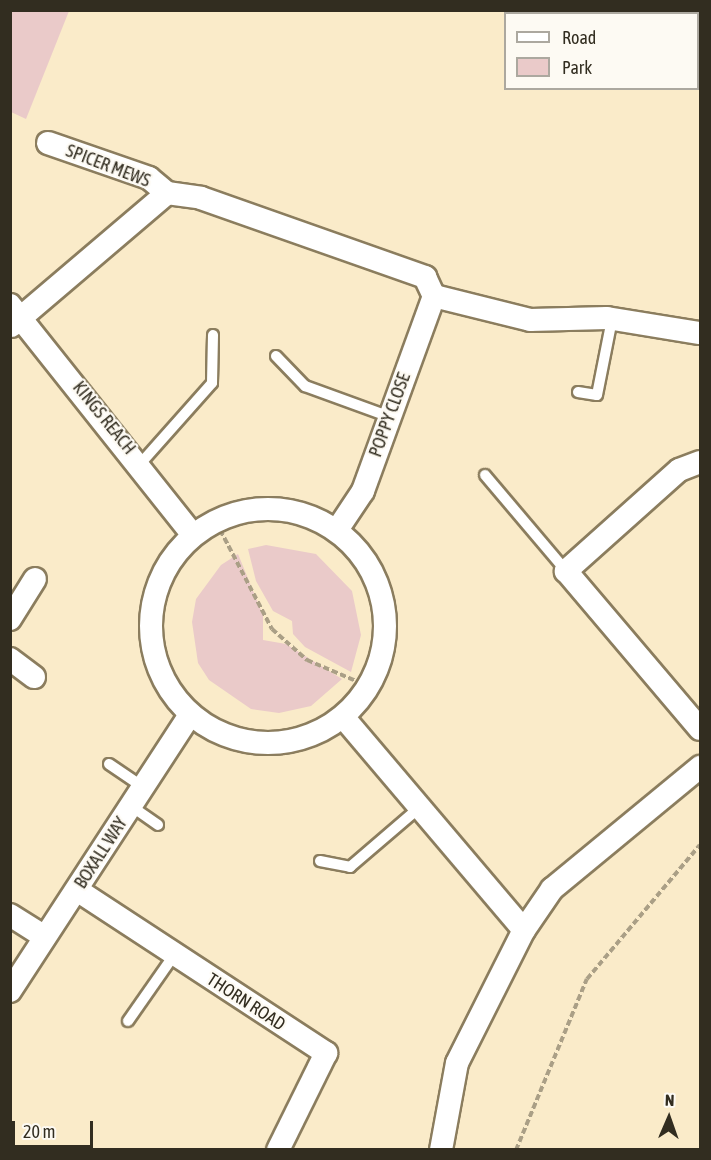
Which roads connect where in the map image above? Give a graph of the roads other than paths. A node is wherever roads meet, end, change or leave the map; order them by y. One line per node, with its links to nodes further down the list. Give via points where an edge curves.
1 (48, 143): 2 (street, SPICER MEWS, via 149,178)
2 (167, 193): 3 (street, via 201,198 425,277); 4 (street)
3 (434, 296): 5 (street, via 530,320); 10 (street, POPPY CLOSE)
4 (15, 316): 12 (street, KINGS REACH)
5 (612, 319): 6 (street); 9 (lane, via 597,395)
6 (700, 333)
7 (213, 335): 12 (lane, via 212,383)
8 (276, 356): 10 (lane, via 305,386)
9 (578, 392)
10 (390, 417): 14 (street, POPPY CLOSE, via 363,491)
11 (700, 462): 16 (street, via 679,470)
12 (141, 464): 15 (street, KINGS REACH)
13 (485, 476): 16 (lane)
14 (337, 530): 15 (street, via 309,515 278,508 215,521); 22 (street, via 374,575 387,620 383,655 370,687)
15 (193, 535): 21 (street, via 163,575 152,604 151,644 164,683)
16 (566, 571): 23 (street)
17 (34, 579): 18 (street)
18 (10, 620)
19 (10, 659): 20 (street)
20 (34, 677)
21 (190, 714): 22 (street, via 218,733 260,743 315,735); 26 (street, BOXALL WAY)
22 (344, 718): 28 (street)
23 (700, 729)
24 (108, 765): 26 (lane)
25 (700, 767): 33 (street, via 552,889)
26 (143, 787): 27 (street, BOXALL WAY)
27 (131, 806): 29 (lane); 31 (street, BOXALL WAY)
28 (420, 807): 30 (lane, via 350,867); 33 (street)
29 (158, 825)
30 (320, 861)
31 (77, 890): 34 (street, BOXALL WAY); 35 (street, THORN ROAD)
32 (10, 915): 34 (street)
33 (524, 930): 39 (street, via 457,1063)
34 (45, 937): 36 (street, BOXALL WAY)
35 (174, 955): 37 (lane); 38 (street, THORN ROAD, via 326,1053)
36 (10, 991)
37 (128, 1021)
38 (278, 1149)
39 (441, 1149)

